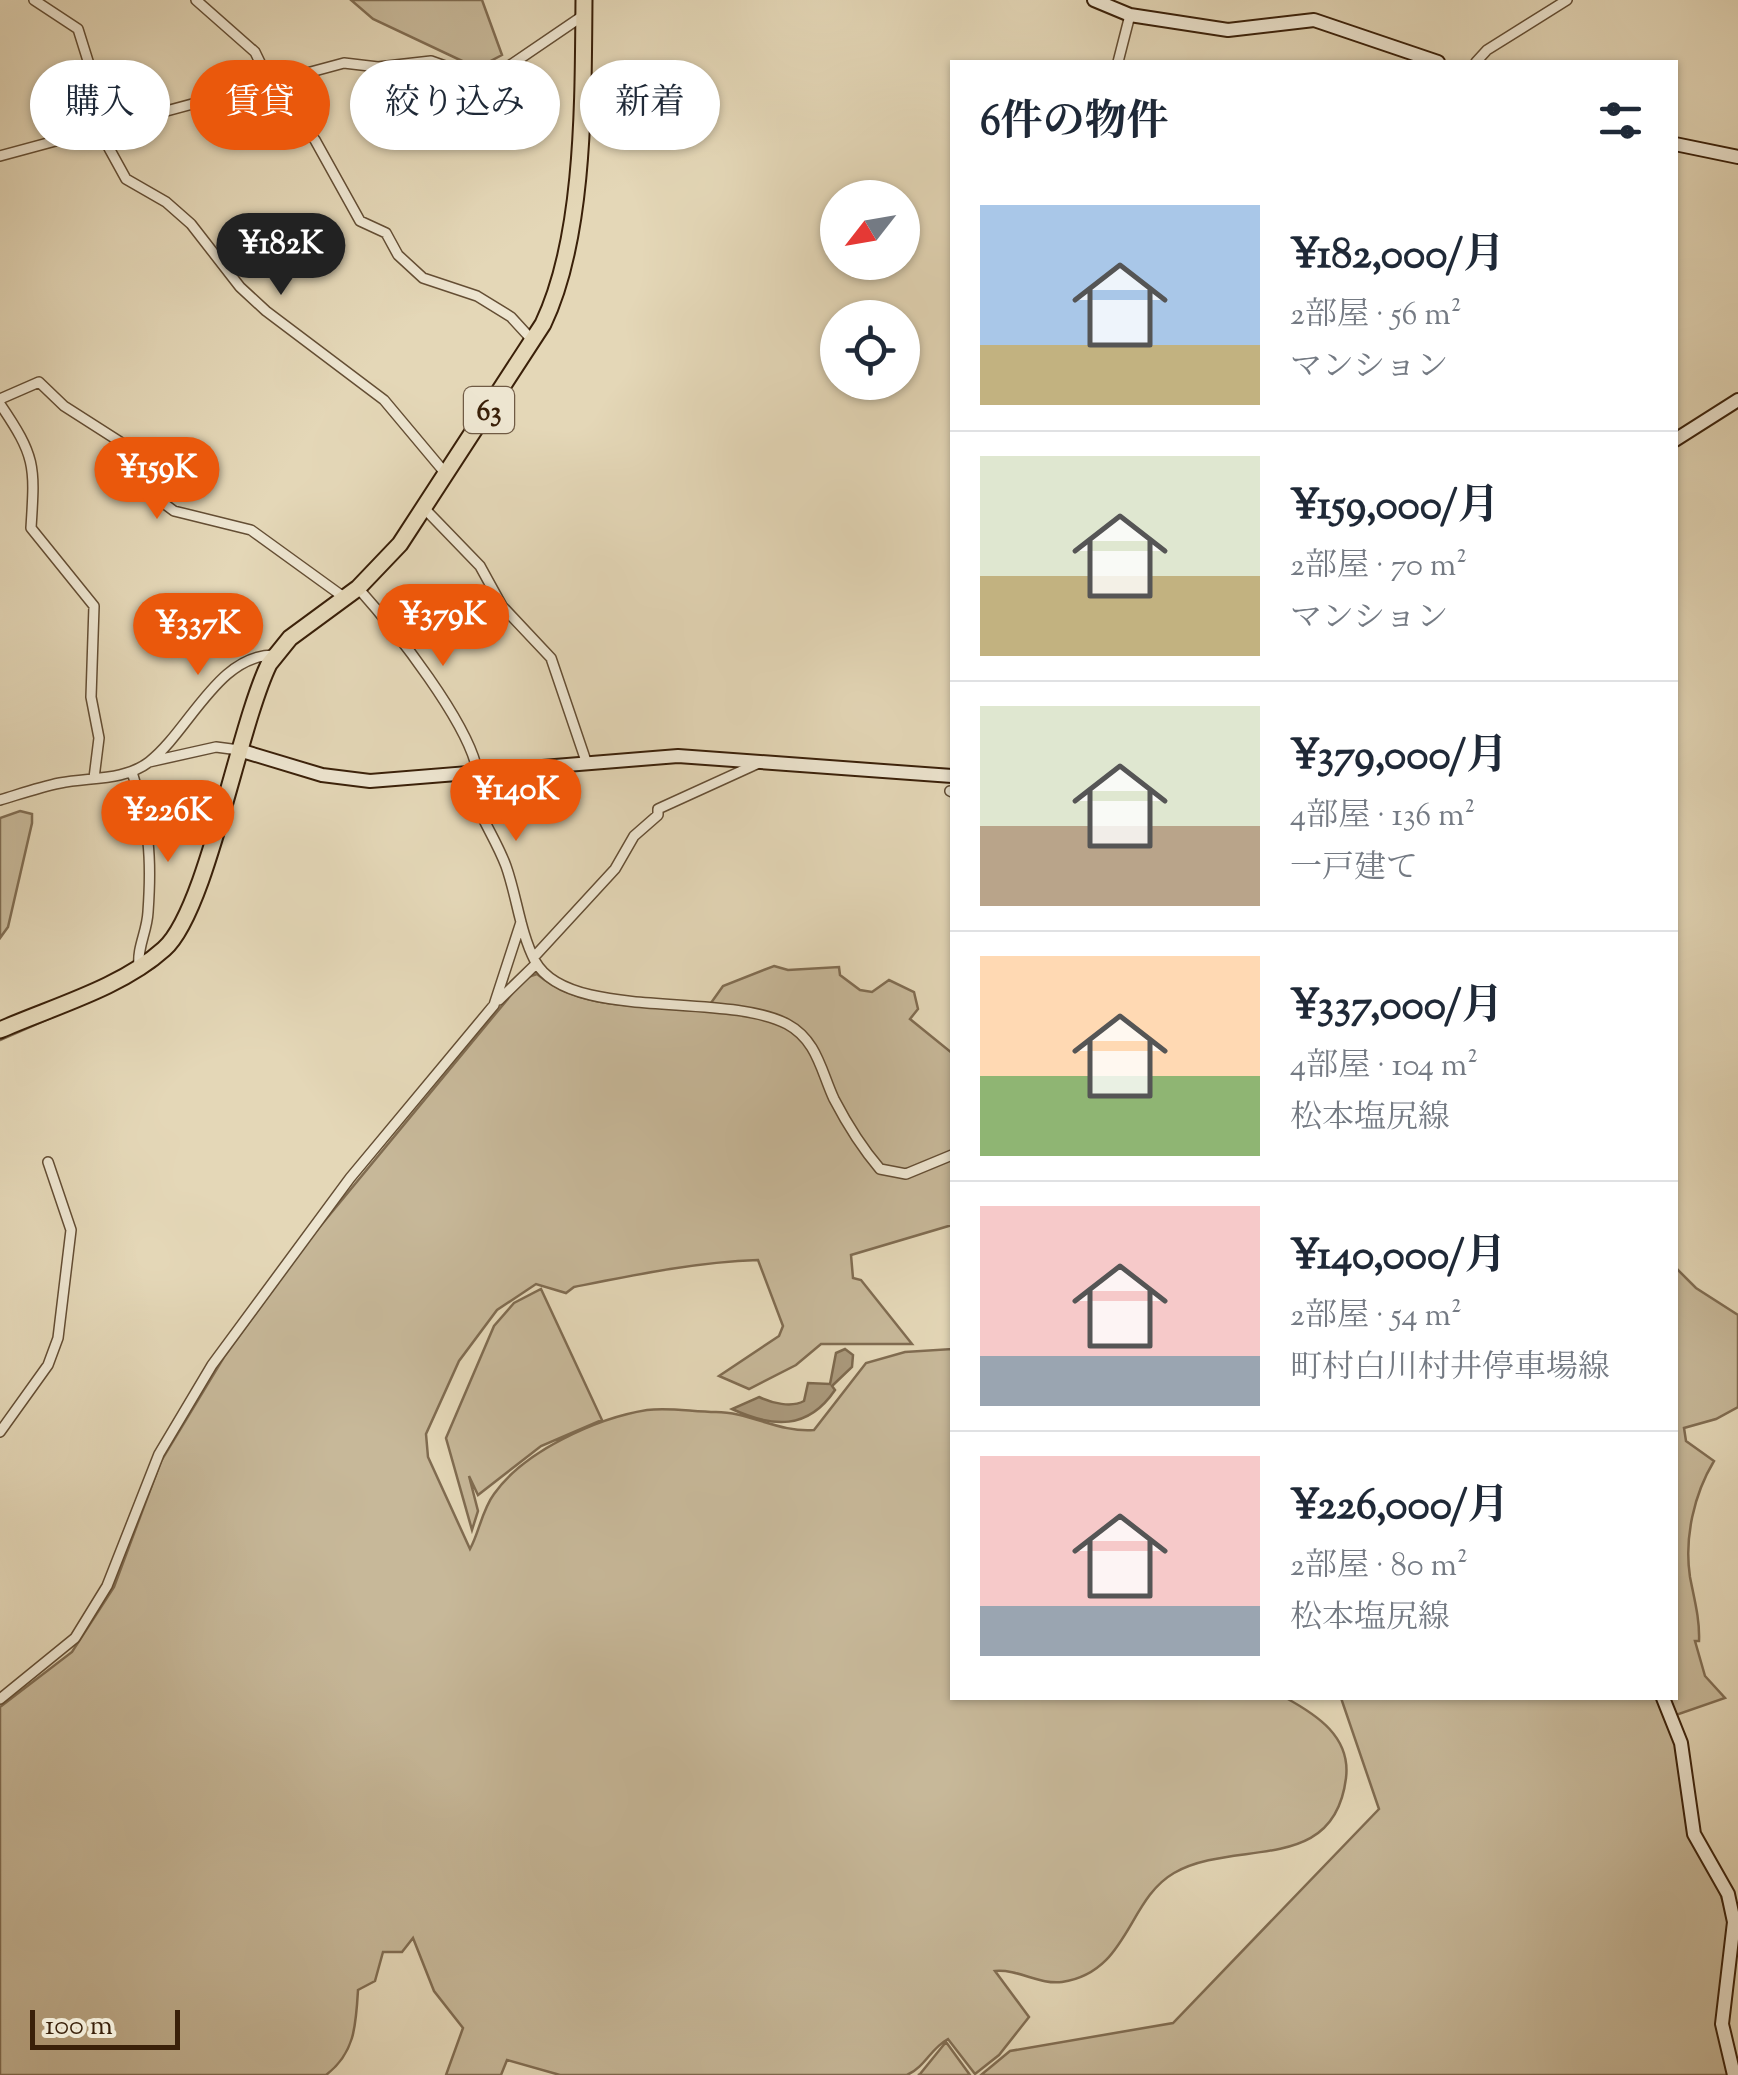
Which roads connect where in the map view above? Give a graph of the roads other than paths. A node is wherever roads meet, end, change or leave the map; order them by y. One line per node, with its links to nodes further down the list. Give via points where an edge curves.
1 (34, 0): 7 (street, via 71,24)
2 (196, 0): 8 (street)
3 (1094, 0): 6 (main road)
4 (1566, 0): 11 (street)
5 (584, 8): 12 (street, via 487,82 432,61); 19 (main road, 63, via 573,228 558,293)
6 (1130, 15): 9 (street); 10 (main road, via 1228,30 1314,20)
7 (88, 60)
8 (260, 60)
9 (1119, 60)
10 (1432, 60)
11 (1478, 60)
12 (330, 67)
13 (1678, 145): 18 (main road)
14 (30, 148): 17 (street)
15 (113, 150): 23 (street, via 126,178 192,224 266,311 384,400)
16 (321, 150): 19 (street, via 360,221 386,233 423,278 477,296)
17 (0, 156)
18 (1738, 157)
19 (534, 341): 23 (main road, 63)
20 (1738, 400): 22 (main road)
21 (0, 402): 25 (street, via 39,382 125,445 158,499 174,511 251,530); 34 (street, via 35,468 31,528 94,606)
22 (1678, 438)
23 (446, 474): 24 (main road, 63)
24 (424, 508): 25 (main road, 63, via 390,556); 30 (street, via 480,566 502,606 551,658)
25 (351, 593): 26 (main road, 63); 32 (street, via 448,708 472,750)
26 (275, 654): 27 (main road, 63); 29 (street, via 225,675)
27 (239, 750): 29 (street, via 216,747); 32 (main road, via 322,775 370,781); 38 (main road, 63, via 180,930)
28 (764, 760): 30 (main road, via 678,756); 33 (main road); 37 (street, via 658,809)
29 (149, 762): 31 (street)
30 (587, 764): 32 (main road)
31 (132, 772): 34 (street); 38 (street, via 150,828 148,917)
32 (473, 775): 36 (street, via 484,829 505,862)
33 (950, 776)
34 (94, 778): 35 (street)
35 (0, 800)
36 (521, 922): 37 (street); 39 (street)
37 (535, 960): 39 (street); 41 (street, via 558,986 577,994 678,1002 788,1024 813,1049 834,1097 880,1169 906,1174)
38 (139, 966): 40 (main road, 63)
39 (494, 1005): 44 (street, via 350,1178 212,1366 158,1454 107,1586 75,1638)
40 (0, 1030)
41 (950, 1155)
42 (48, 1162): 43 (street, via 71,1230 58,1338 48,1365)
43 (0, 1432)
44 (0, 1700)
45 (1664, 1700): 46 (main road, via 1681,1744 1694,1834 1728,1894 1734,1922 1722,2024)
46 (1734, 2075)

